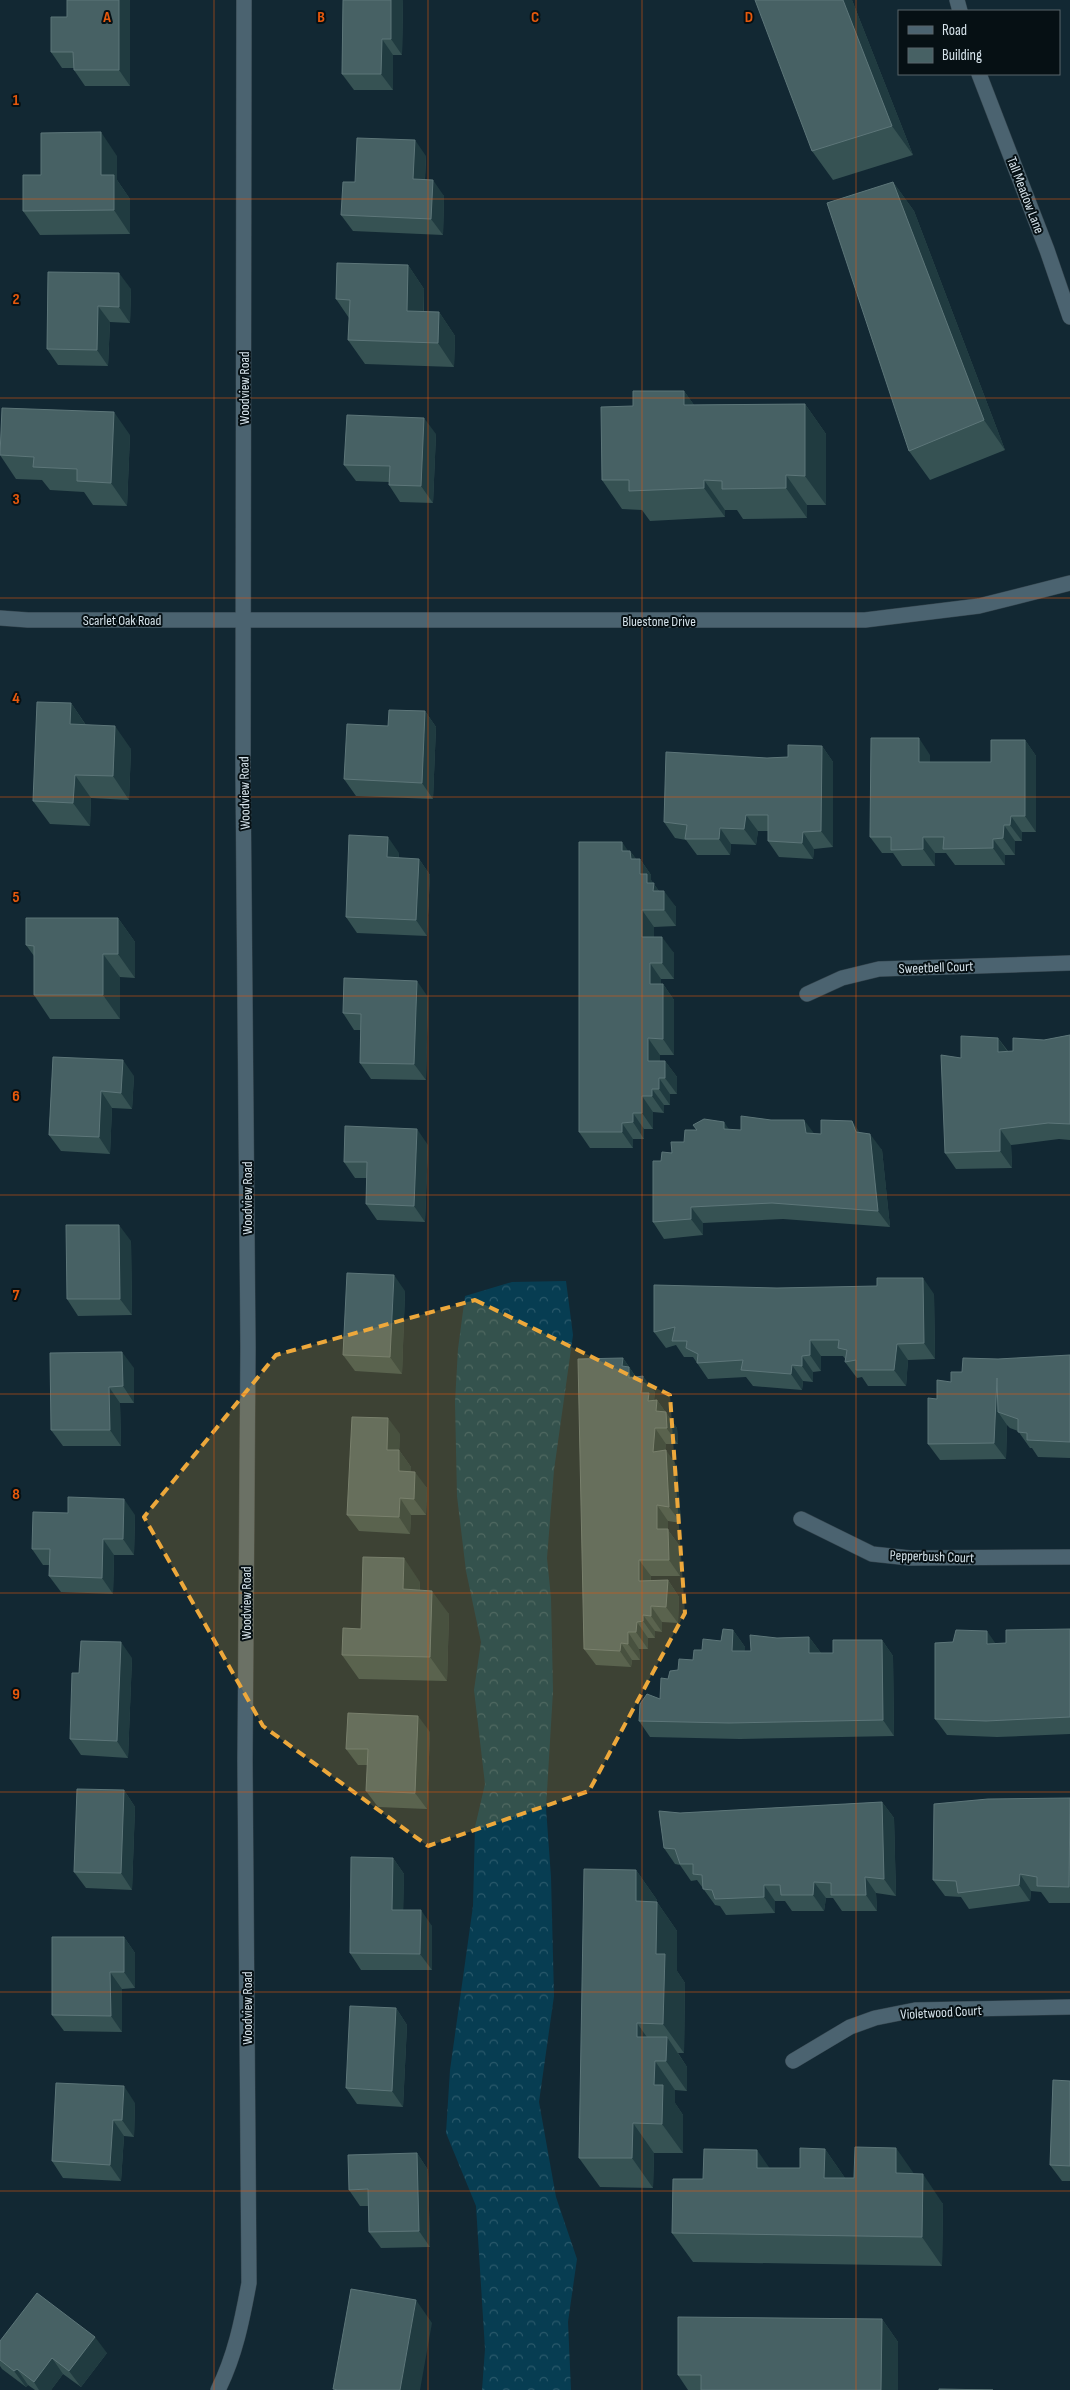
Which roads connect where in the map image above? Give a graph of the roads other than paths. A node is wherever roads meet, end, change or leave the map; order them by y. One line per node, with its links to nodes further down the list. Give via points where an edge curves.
1 (244, 0): 6 (street, Woodview Road)
2 (979, 75): 3 (street, Tall Meadow Lane)
3 (1070, 318)
4 (1070, 584): 6 (street, Bluestone Drive, via 980,606 865,620)
5 (0, 618): 6 (street, Scarlet Oak Road)
6 (245, 620): 13 (street, Woodview Road, via 243,774 248,1327 245,1771 249,2283 241,2328)
7 (1070, 963): 8 (street, Sweetbell Court, via 879,969 842,978)
8 (807, 994)
9 (802, 1519): 10 (street, Pepperbush Court, via 872,1554 910,1558)
10 (1070, 1557)
11 (1070, 2007): 12 (street, Violetwood Court, via 915,2010 850,2027)
12 (793, 2061)
13 (218, 2390)

